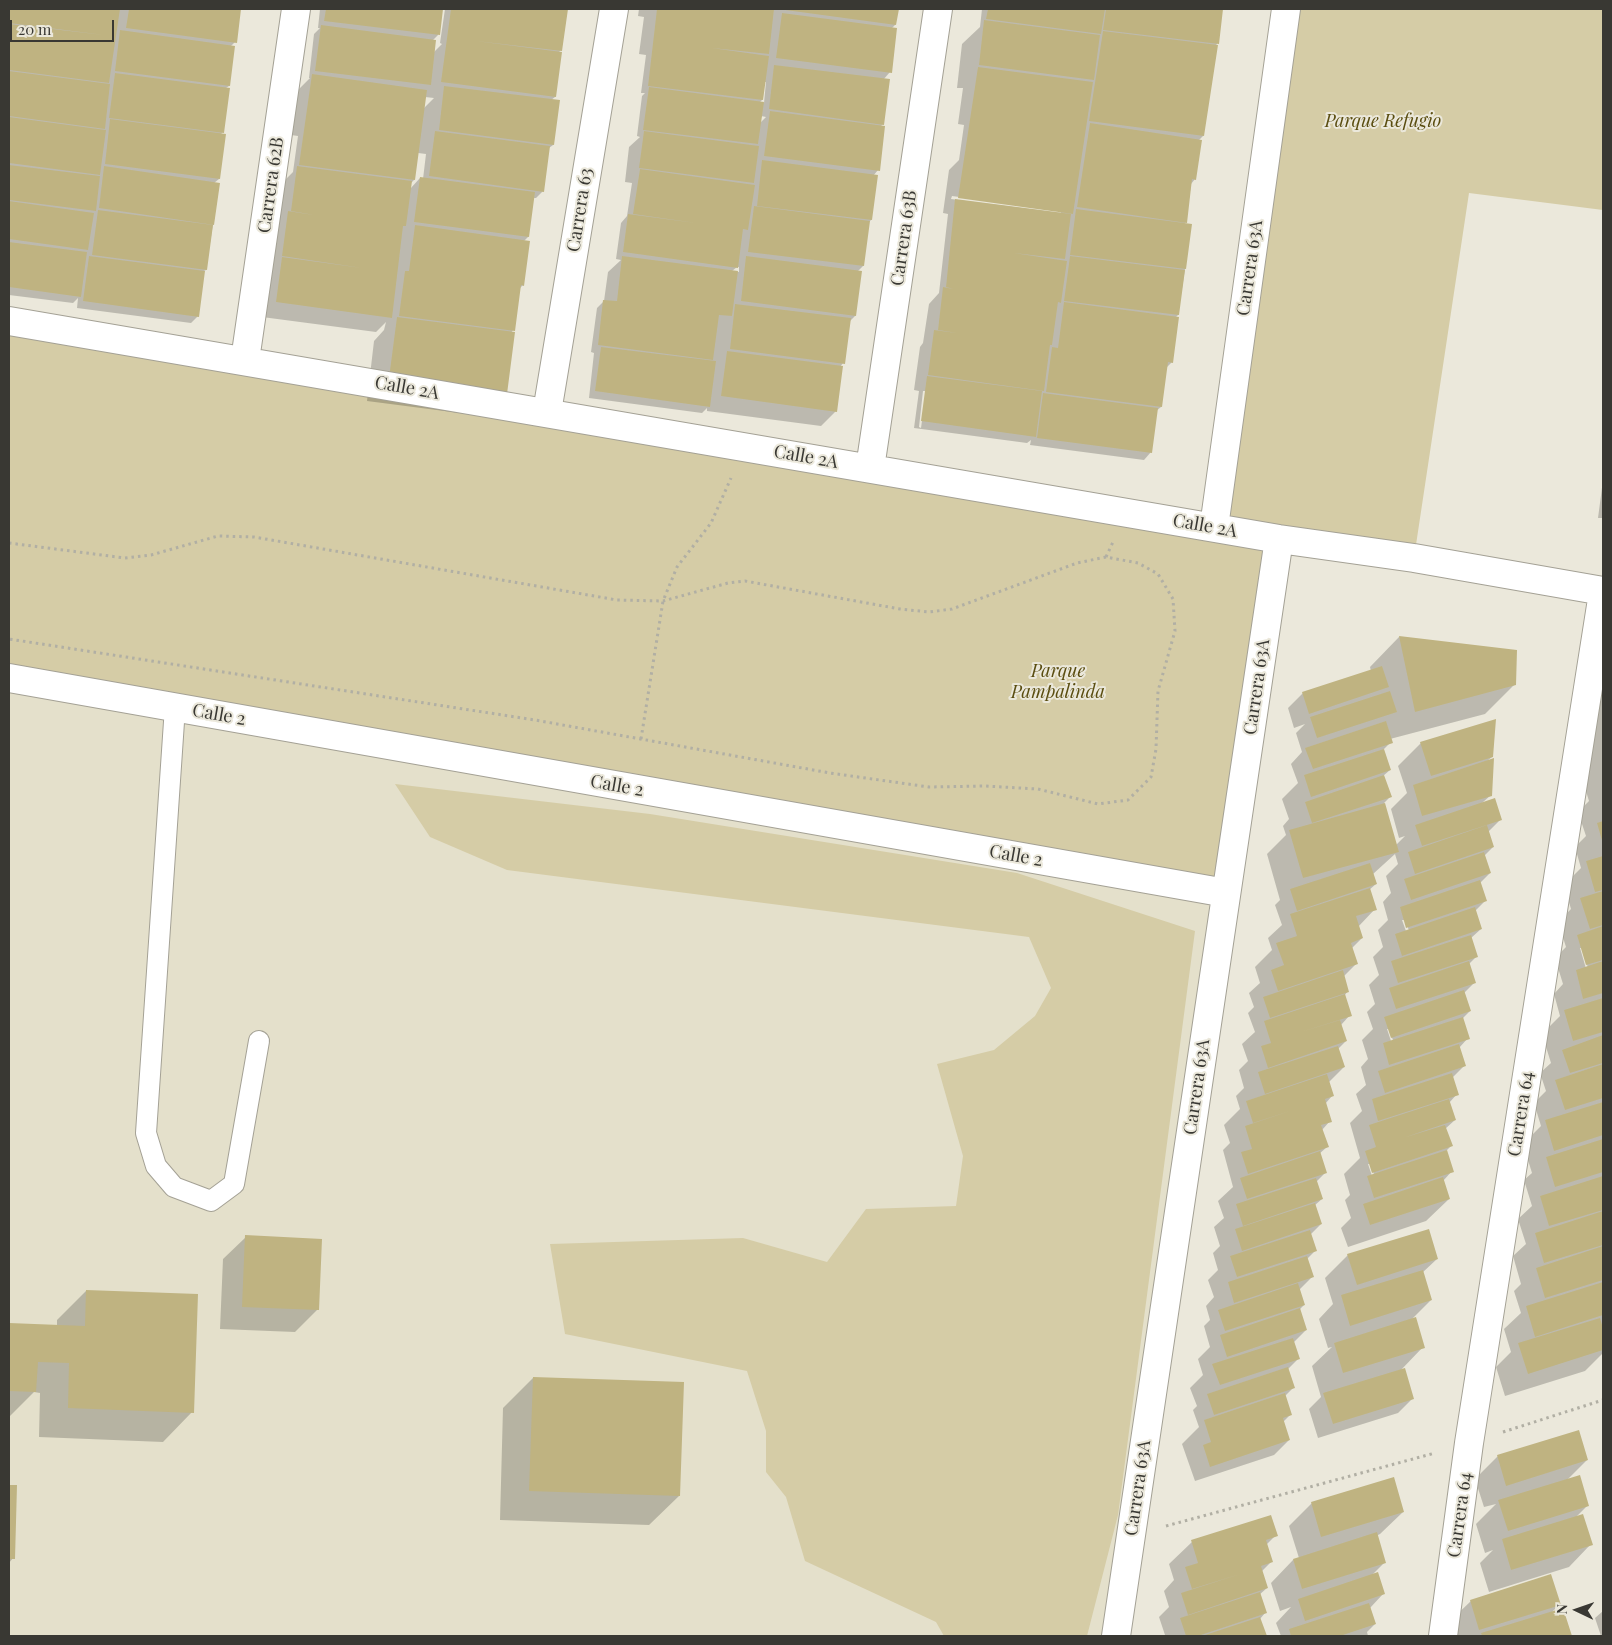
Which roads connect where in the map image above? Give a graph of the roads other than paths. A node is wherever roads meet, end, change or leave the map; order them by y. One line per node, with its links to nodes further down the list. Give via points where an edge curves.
1 (296, 9): 6 (street, Carrera 62B)
2 (614, 9): 7 (street, Carrera 63)
3 (938, 9): 8 (street, Carrera 63B)
4 (1286, 9): 9 (street, Carrera 63A)
5 (9, 320): 6 (street, Calle 2A)
6 (245, 360): 7 (street, Calle 2A)
7 (547, 412): 8 (street, Calle 2A)
8 (870, 468): 9 (street, Calle 2A)
9 (1214, 527): 10 (street, Calle 2A)
10 (1279, 538): 11 (street, Calle 2A); 14 (street, Carrera 63A)
11 (1603, 592): 17 (street, Carrera 64, via 1470,1443)
12 (9, 678): 13 (street, Calle 2)
13 (175, 707): 14 (street, Calle 2); 15 (lane, via 146,1133 156,1166 174,1187 211,1201 234,1184)
14 (1226, 893): 16 (street, Carrera 63A)
15 (259, 1041)
16 (1116, 1636)
17 (1443, 1636)

